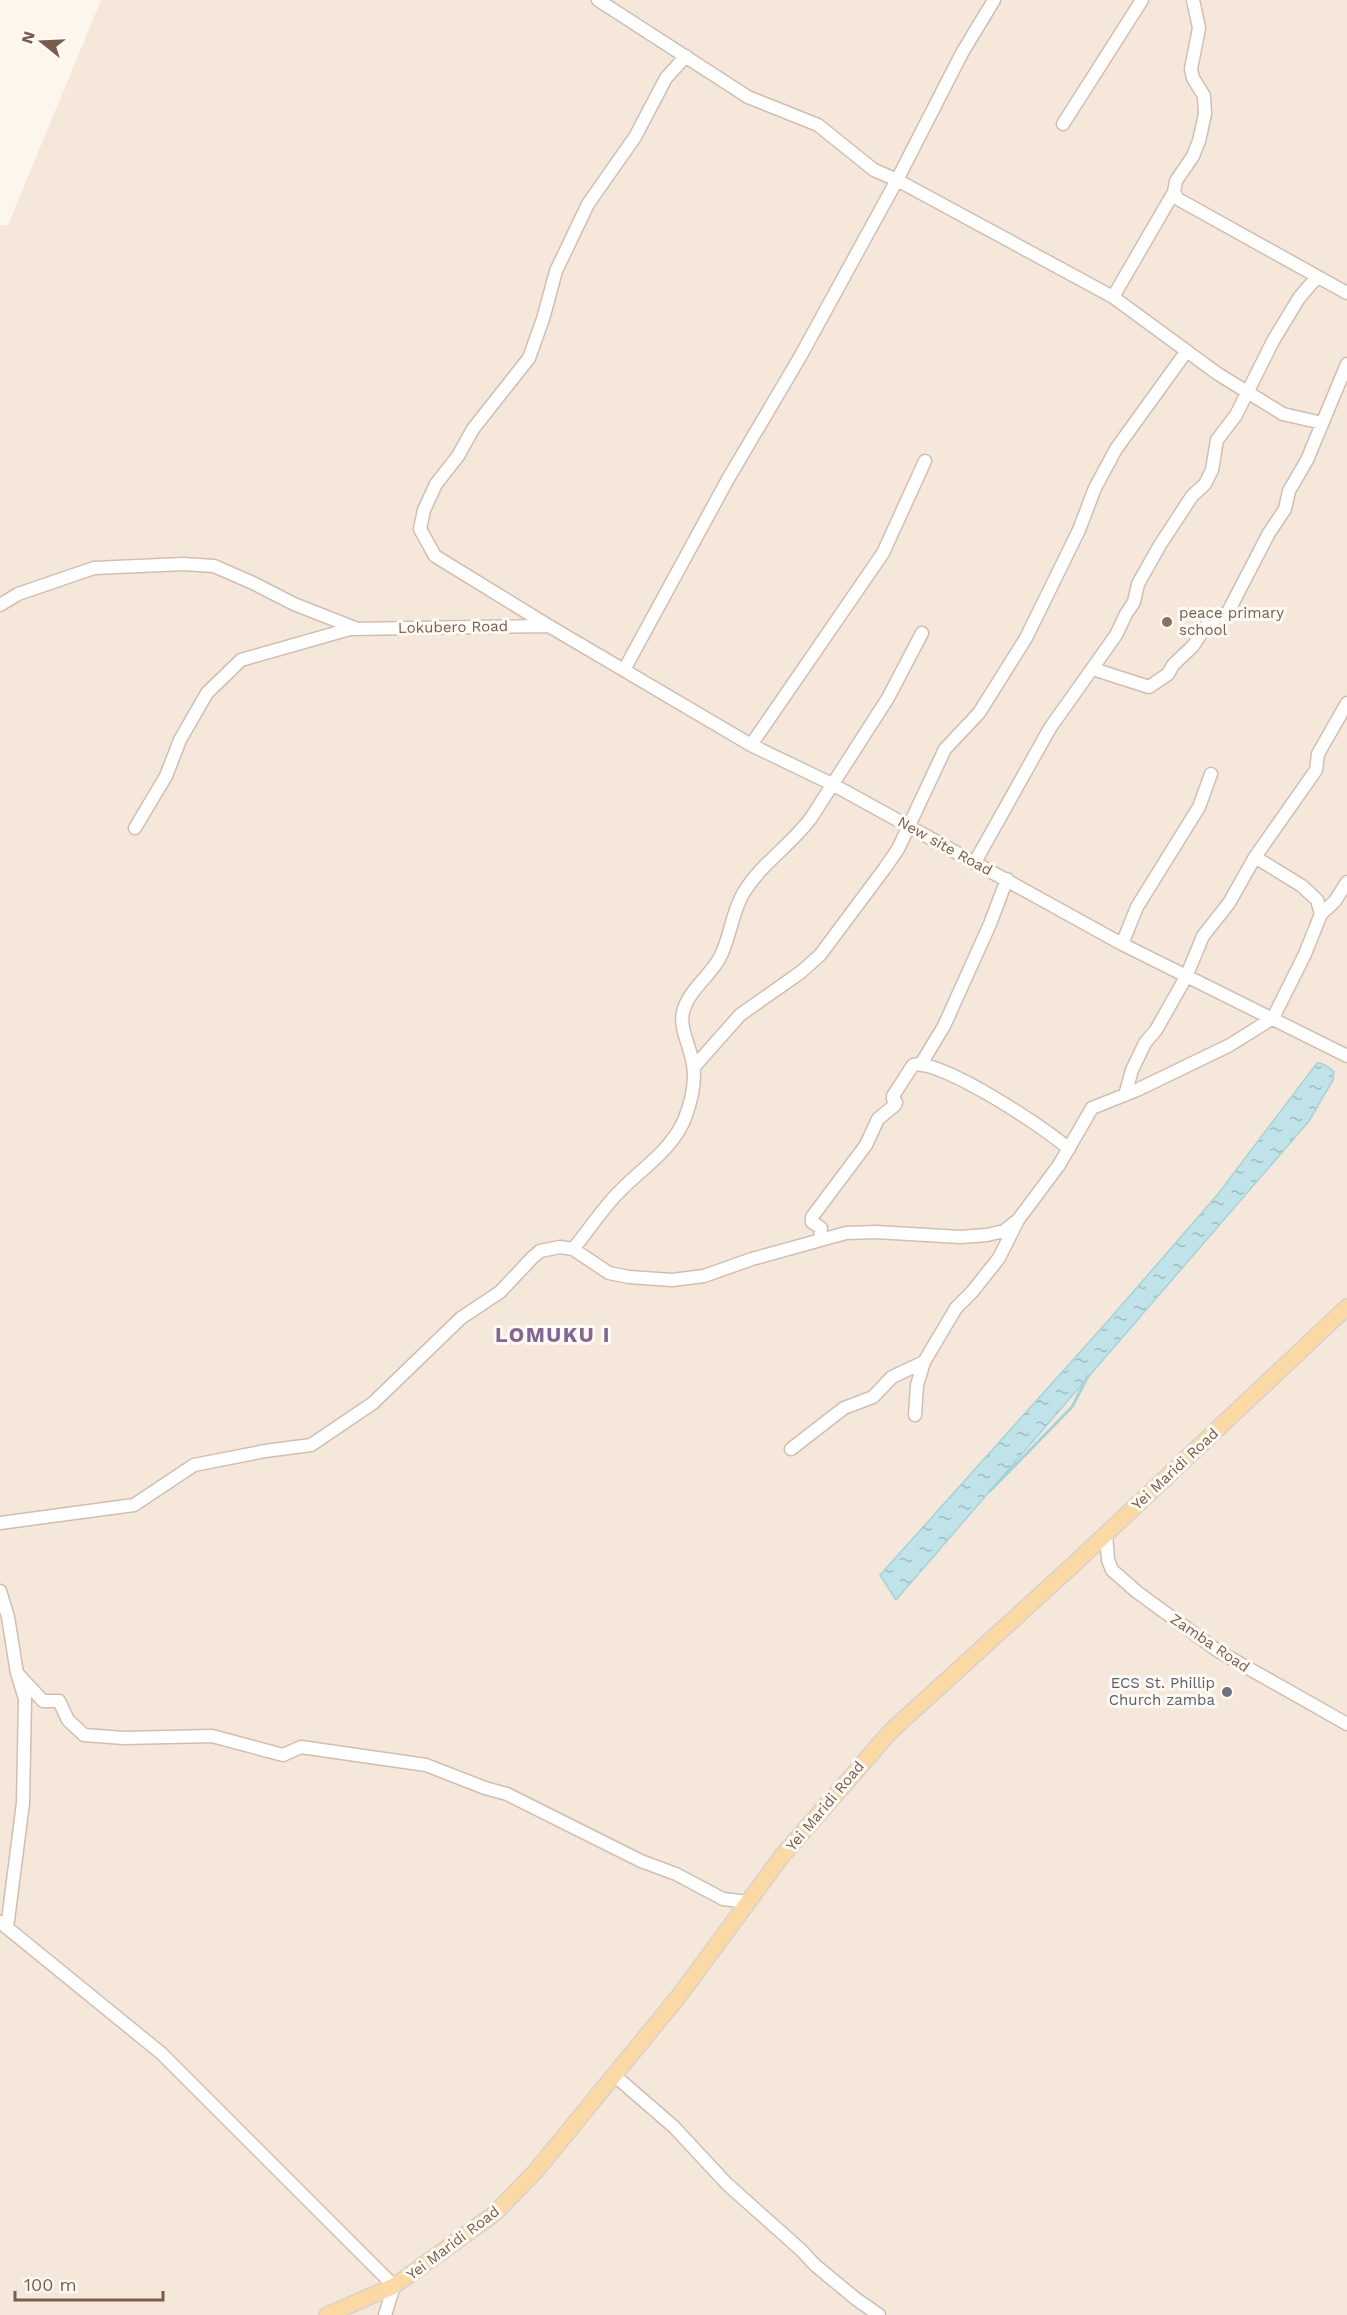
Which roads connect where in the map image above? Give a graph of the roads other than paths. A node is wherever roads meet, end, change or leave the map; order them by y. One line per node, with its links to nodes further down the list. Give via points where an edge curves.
1 (598, 0): 5 (street)
2 (994, 0): 7 (street, via 962,53)
3 (1142, 0): 6 (street)
4 (1193, 0): 8 (street, via 1199,28 1191,69 1204,96 1205,114 1199,141 1176,181)
5 (686, 56): 7 (street, via 748,97 818,125 874,170); 18 (street, New site Road, via 666,78 635,137 584,212 556,271 529,358 472,429 424,510 420,529 435,556)
6 (1064, 124)
7 (897, 180): 11 (street); 22 (street)
8 (1174, 192): 9 (street, via 1178,199); 11 (street)
9 (1317, 277): 10 (street); 14 (street, via 1299,298)
10 (1347, 293)
11 (1113, 297): 12 (street)
12 (1186, 352): 14 (street); 27 (street, via 1116,449 1026,638 980,713 945,749)
13 (1347, 364): 15 (street)
14 (1248, 391): 15 (street, via 1283,414); 21 (street, via 1217,440 1212,470 1205,484 1192,496 1160,545 1138,584 1134,602)
15 (1322, 423): 21 (street, via 1289,491 1285,509 1228,612 1208,623 1168,674 1149,687)
16 (925, 461): 24 (street, via 884,553)
17 (0, 605): 19 (street, via 18,594 94,568 183,564 214,566 294,604)
18 (549, 626): 19 (street, Lokubero Road); 22 (street, New site Road)
19 (357, 628): 28 (street, via 241,660 207,693)
20 (922, 633): 26 (street, via 888,698)
21 (1093, 669): 30 (street, via 1050,728)
22 (624, 670): 24 (street, New site Road)
23 (1347, 703): 29 (street, via 1318,754 1316,770)
24 (751, 745): 26 (street, New site Road)
25 (1211, 774): 34 (street, via 1199,807 1142,897)
26 (832, 784): 27 (street, New site Road); 39 (street, via 798,835 745,890 718,960 688,1000 682,1024)
27 (909, 826): 30 (street, New site Road); 39 (street, via 885,868 820,955 740,1015)
28 (135, 828)
29 (1255, 857): 33 (street, via 1302,886 1317,900); 35 (street, via 1229,903 1203,936)
30 (975, 862): 31 (street, New site Road)
31 (1007, 879): 34 (street, New site Road); 38 (street, via 944,1026)
32 (1347, 882): 33 (street, via 1335,902)
33 (1321, 914): 36 (street)
34 (1122, 944): 35 (street, New site Road)
35 (1186, 977): 36 (street, New site Road); 40 (street, via 1145,1043)
36 (1273, 1018): 37 (street, New site Road); 40 (street, via 1230,1045)
37 (1347, 1056)
38 (921, 1064): 41 (street, via 983,1091 1032,1120); 43 (street, via 910,1069 893,1096 895,1105 878,1119 866,1145 812,1217 812,1222 821,1228)
39 (694, 1067): 44 (street, via 690,1101 676,1136 618,1192)
40 (1125, 1095): 41 (street, via 1092,1108)
41 (1069, 1149): 42 (street)
42 (1018, 1220): 43 (street, via 1004,1231 987,1236 876,1232 846,1233); 46 (street, via 999,1258 956,1308)
43 (820, 1240): 44 (street, via 704,1276 672,1280 609,1273)
44 (573, 1249): 49 (street, via 540,1251 500,1292 461,1318 373,1402 311,1445 194,1465 134,1505)
45 (1347, 1307): 50 (main road, Yei Maridi Road)
46 (924, 1362): 47 (street, via 917,1384); 48 (street, via 892,1377 873,1397 844,1408)
47 (915, 1415)
48 (791, 1449)
49 (0, 1524)
50 (1106, 1534): 53 (street, Zamba Road, via 1112,1570 1137,1592 1218,1651); 54 (main road, Yei Maridi Road, via 891,1731 794,1841)
51 (0, 1591): 52 (street)
52 (18, 1673): 54 (street, via 43,1701 59,1701 68,1720 84,1735 212,1736 283,1755 301,1747 426,1765 507,1794 723,1899); 55 (street, via 25,1699 23,1803)
53 (1347, 1724)
54 (748, 1902): 56 (main road, Yei Maridi Road, via 679,1996)
55 (4, 1925): 57 (street, via 161,2053)
56 (614, 2075): 57 (main road, Yei Maridi Road, via 535,2172 494,2214); 60 (street, via 674,2127 727,2184 815,2265)
57 (394, 2286): 58 (main road, Yei Maridi Road); 59 (street)
58 (327, 2315)
59 (385, 2315)
60 (879, 2315)

